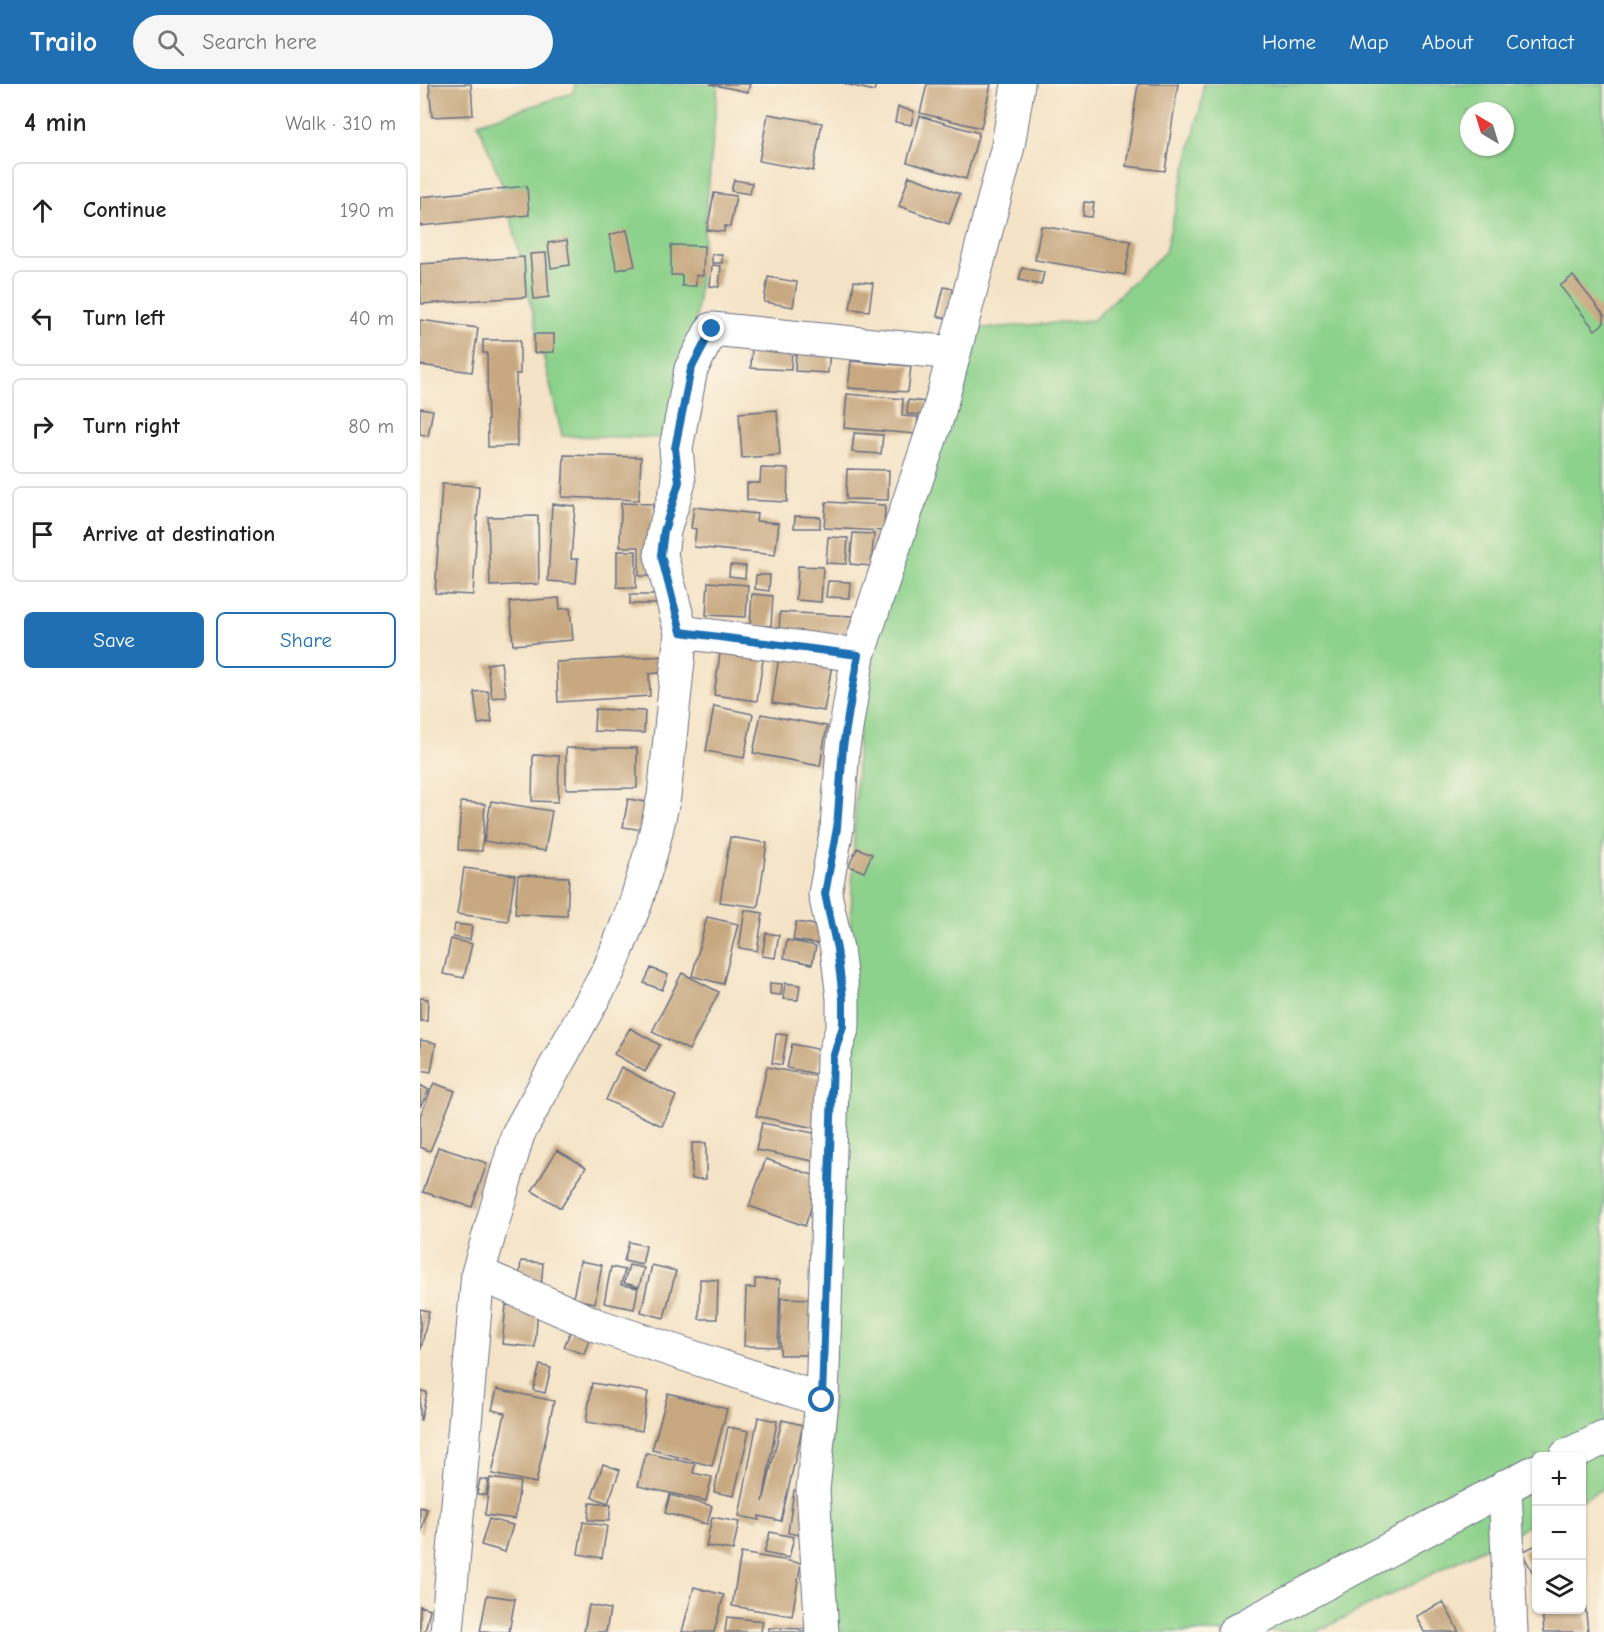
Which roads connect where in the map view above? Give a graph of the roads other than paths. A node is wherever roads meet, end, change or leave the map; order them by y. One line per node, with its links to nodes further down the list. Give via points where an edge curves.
1 (1018, 84): 2 (street, via 1008,146)
2 (954, 353): 3 (street, via 712,329 691,369 675,448 679,482 661,555); 4 (street, via 938,416)
3 (681, 632): 4 (street); 5 (street, via 664,796 636,902 609,970 518,1134)
4 (858, 655): 6 (street, via 825,894 837,949 843,1018 833,1058)
5 (478, 1273): 6 (street, via 596,1325); 11 (street)
6 (822, 1400): 12 (street, via 813,1490)
7 (1604, 1438): 8 (street)
8 (1574, 1452)
9 (1532, 1473): 10 (street)
10 (1505, 1486): 13 (street); 14 (street)
11 (447, 1632)
12 (822, 1632)
13 (1233, 1632)
14 (1511, 1632)

